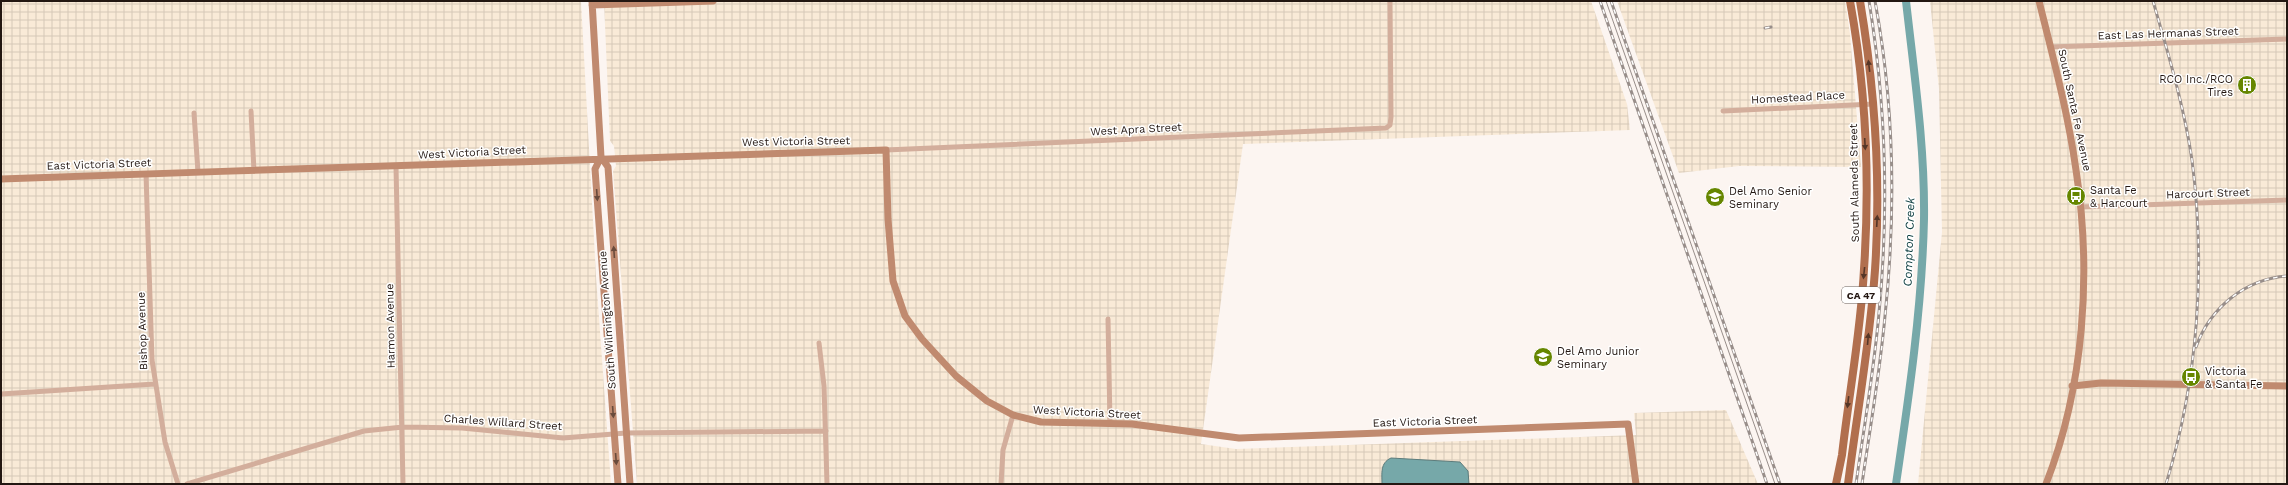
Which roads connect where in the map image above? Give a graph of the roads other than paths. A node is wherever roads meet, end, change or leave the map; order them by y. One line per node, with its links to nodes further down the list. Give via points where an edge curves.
1 (713, 1): 6 (main road)
2 (1390, 1): 14 (street, West Apra Street, via 1391,117 1390,125 1386,128)
3 (1850, 1): 10 (main road, South Alameda Street / CA 47)
4 (1860, 1): 9 (main road, South Alameda Street / CA 47, one-way to 4)
5 (2039, 1): 8 (main road, South Santa Fe Avenue)
6 (592, 3): 15 (main road, South Wilmington Avenue)
7 (2287, 39): 8 (street, East Las Hermanas Street)
8 (2050, 47): 22 (main road, South Santa Fe Avenue, via 2071,137)
9 (1874, 104): 10 (street, Homestead Place); 24 (main road, South Alameda Street / CA 47, one-way to 9, via 1878,210)
10 (1863, 105): 12 (street, Homestead Place); 23 (main road, South Alameda Street / CA 47, one-way to 23, via 1867,209)
11 (251, 111): 17 (street)
12 (1723, 111)
13 (194, 112): 18 (street)
14 (886, 150): 15 (main road, West Victoria Street); 31 (main road, West Victoria Street, via 893,281 905,316 956,376 987,401)
15 (601, 157): 16 (main road, West Victoria Street); 35 (main road, South Wilmington Avenue, one-way to 15, via 608,168); 36 (main road, South Wilmington Avenue, one-way to 36, via 596,169)
16 (396, 167): 17 (main road, West Victoria Street); 33 (street, Harmon Avenue)
17 (254, 171): 18 (main road, West Victoria Street)
18 (198, 172): 19 (main road, East Victoria Street)
19 (146, 174): 20 (main road, East Victoria Street); 27 (street, Bishop Avenue)
20 (1, 179)
21 (2287, 200): 22 (street, Harcourt Street)
22 (2081, 208): 28 (main road, South Santa Fe Avenue, via 2084,283)
23 (1859, 315): 24 (main road); 46 (main road, South Alameda Street / CA 47, one-way to 46, via 1842,455)
24 (1870, 316): 47 (main road, South Alameda Street / CA 47, one-way to 24, via 1866,362)
25 (1108, 319): 32 (street)
26 (819, 343): 34 (street)
27 (154, 384): 30 (street); 38 (street, Bishop Avenue, via 165,442)
28 (2072, 386): 29 (main road, via 2101,383); 48 (main road, South Santa Fe Avenue, via 2066,417)
29 (2287, 386)
30 (1, 394)
31 (1013, 415): 32 (main road, West Victoria Street, via 1041,422); 44 (street, via 1003,450)
32 (1110, 423): 37 (main road, West Victoria Street)
33 (403, 427): 36 (street, Charles Willard Street, via 462,428 563,438); 39 (street, Charles Willard Street, via 364,430); 40 (street, Harmon Avenue)
34 (826, 431): 35 (street, Charles Willard Street); 43 (street)
35 (626, 433): 36 (street, Charles Willard Street); 42 (main road, South Wilmington Avenue)
36 (614, 434): 41 (main road, South Wilmington Avenue, one-way to 41)
37 (1204, 435): 45 (main road, East Victoria Street, via 1265,438 1628,424)
38 (178, 484)
39 (187, 484)
40 (403, 484)
41 (618, 484)
42 (630, 484)
43 (827, 484)
44 (1001, 484)
45 (1636, 484)
46 (1836, 484)
47 (1848, 484)
48 (2046, 484)

